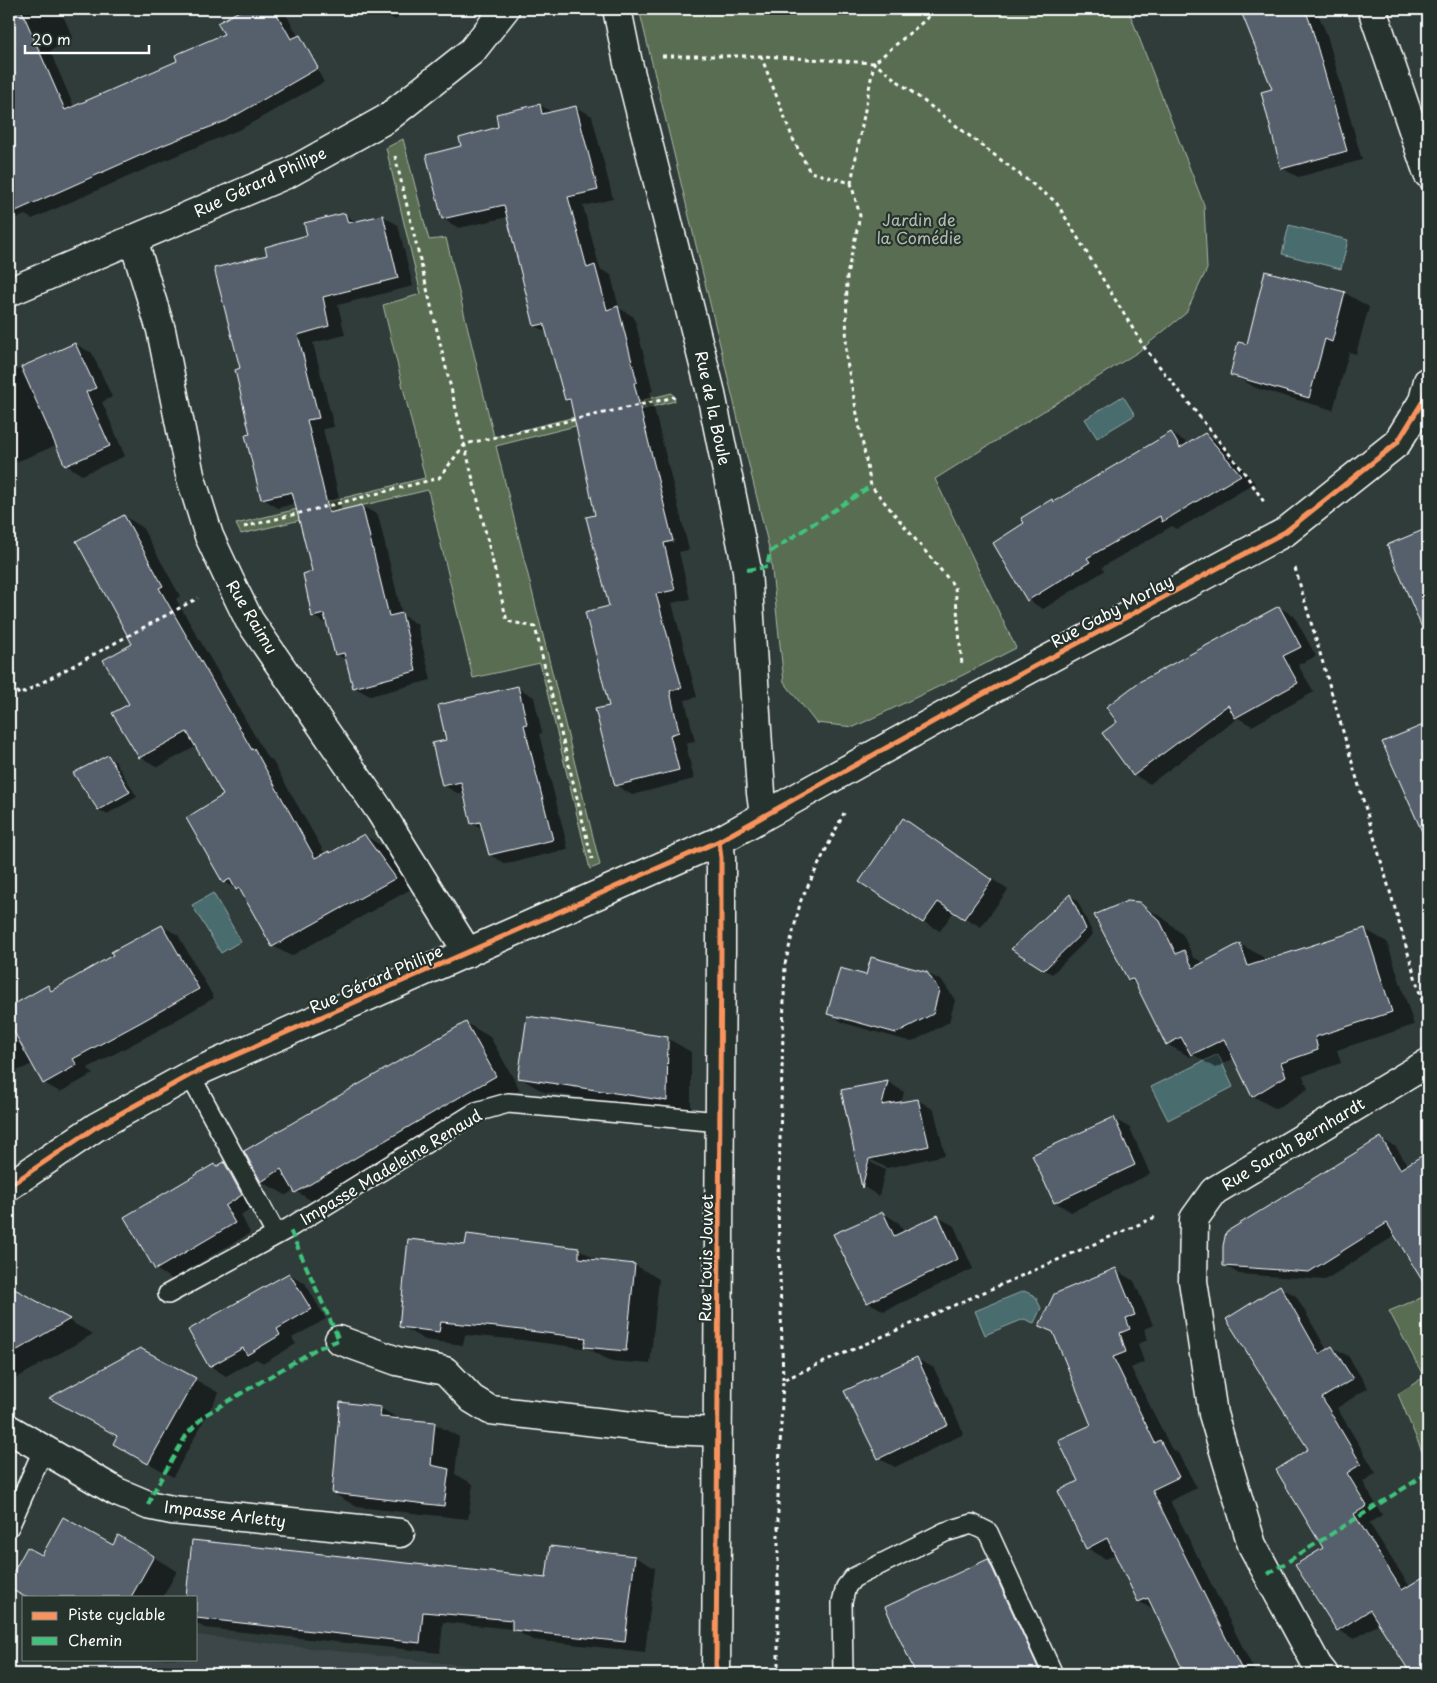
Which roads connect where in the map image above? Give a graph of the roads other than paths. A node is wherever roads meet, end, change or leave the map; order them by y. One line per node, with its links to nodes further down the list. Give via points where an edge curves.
1 (505, 9): 5 (street, Rue Gérard Philipe, via 472,51 386,119 289,172)
2 (617, 9): 8 (street, Rue de la Boule, via 710,390 747,570)
3 (1372, 9): 4 (street)
4 (1428, 174)
5 (133, 239): 6 (street, Rue Gérard Philipe); 10 (street, Rue Raimu, via 162,330 190,475 209,536 230,581 250,620 380,811)
6 (9, 292)
7 (1428, 381): 8 (street, Rue Gaby Morlay, via 1423,401 1397,443 1285,532)
8 (764, 815): 9 (street, Rue Gérard Philipe)
9 (719, 841): 10 (street, Rue Gérard Philipe); 13 (street, Rue Louis Jouvet)
10 (468, 952): 12 (street, Rue Gérard Philipe)
11 (1428, 1063): 26 (street, Rue Sarah Bernhardt, via 1214,1191 1194,1219 1193,1281 1213,1414 1252,1545)
12 (190, 1075): 14 (street, Rue Gérard Philipe, via 96,1127); 15 (lane)
13 (720, 1122): 15 (lane, Impasse Madeleine Renaud, via 508,1103 476,1112); 19 (street, Rue Louis Jouvet)
14 (9, 1186)
15 (276, 1234): 16 (lane, Impasse Madeleine Renaud)
16 (168, 1294)
17 (339, 1340): 19 (street, via 397,1361 445,1371 472,1399 490,1410 668,1430)
18 (9, 1429): 20 (street, Impasse Arletty)
19 (716, 1432): 23 (street, Rue Louis Jouvet)
20 (44, 1448): 21 (lane); 22 (street, Impasse Arletty, via 117,1492 148,1505)
21 (9, 1527)
22 (400, 1533)
23 (716, 1674)
24 (843, 1674): 25 (lane, via 842,1602 846,1587 853,1578 945,1532 972,1524 988,1532)
25 (1053, 1674)
26 (1324, 1674)

